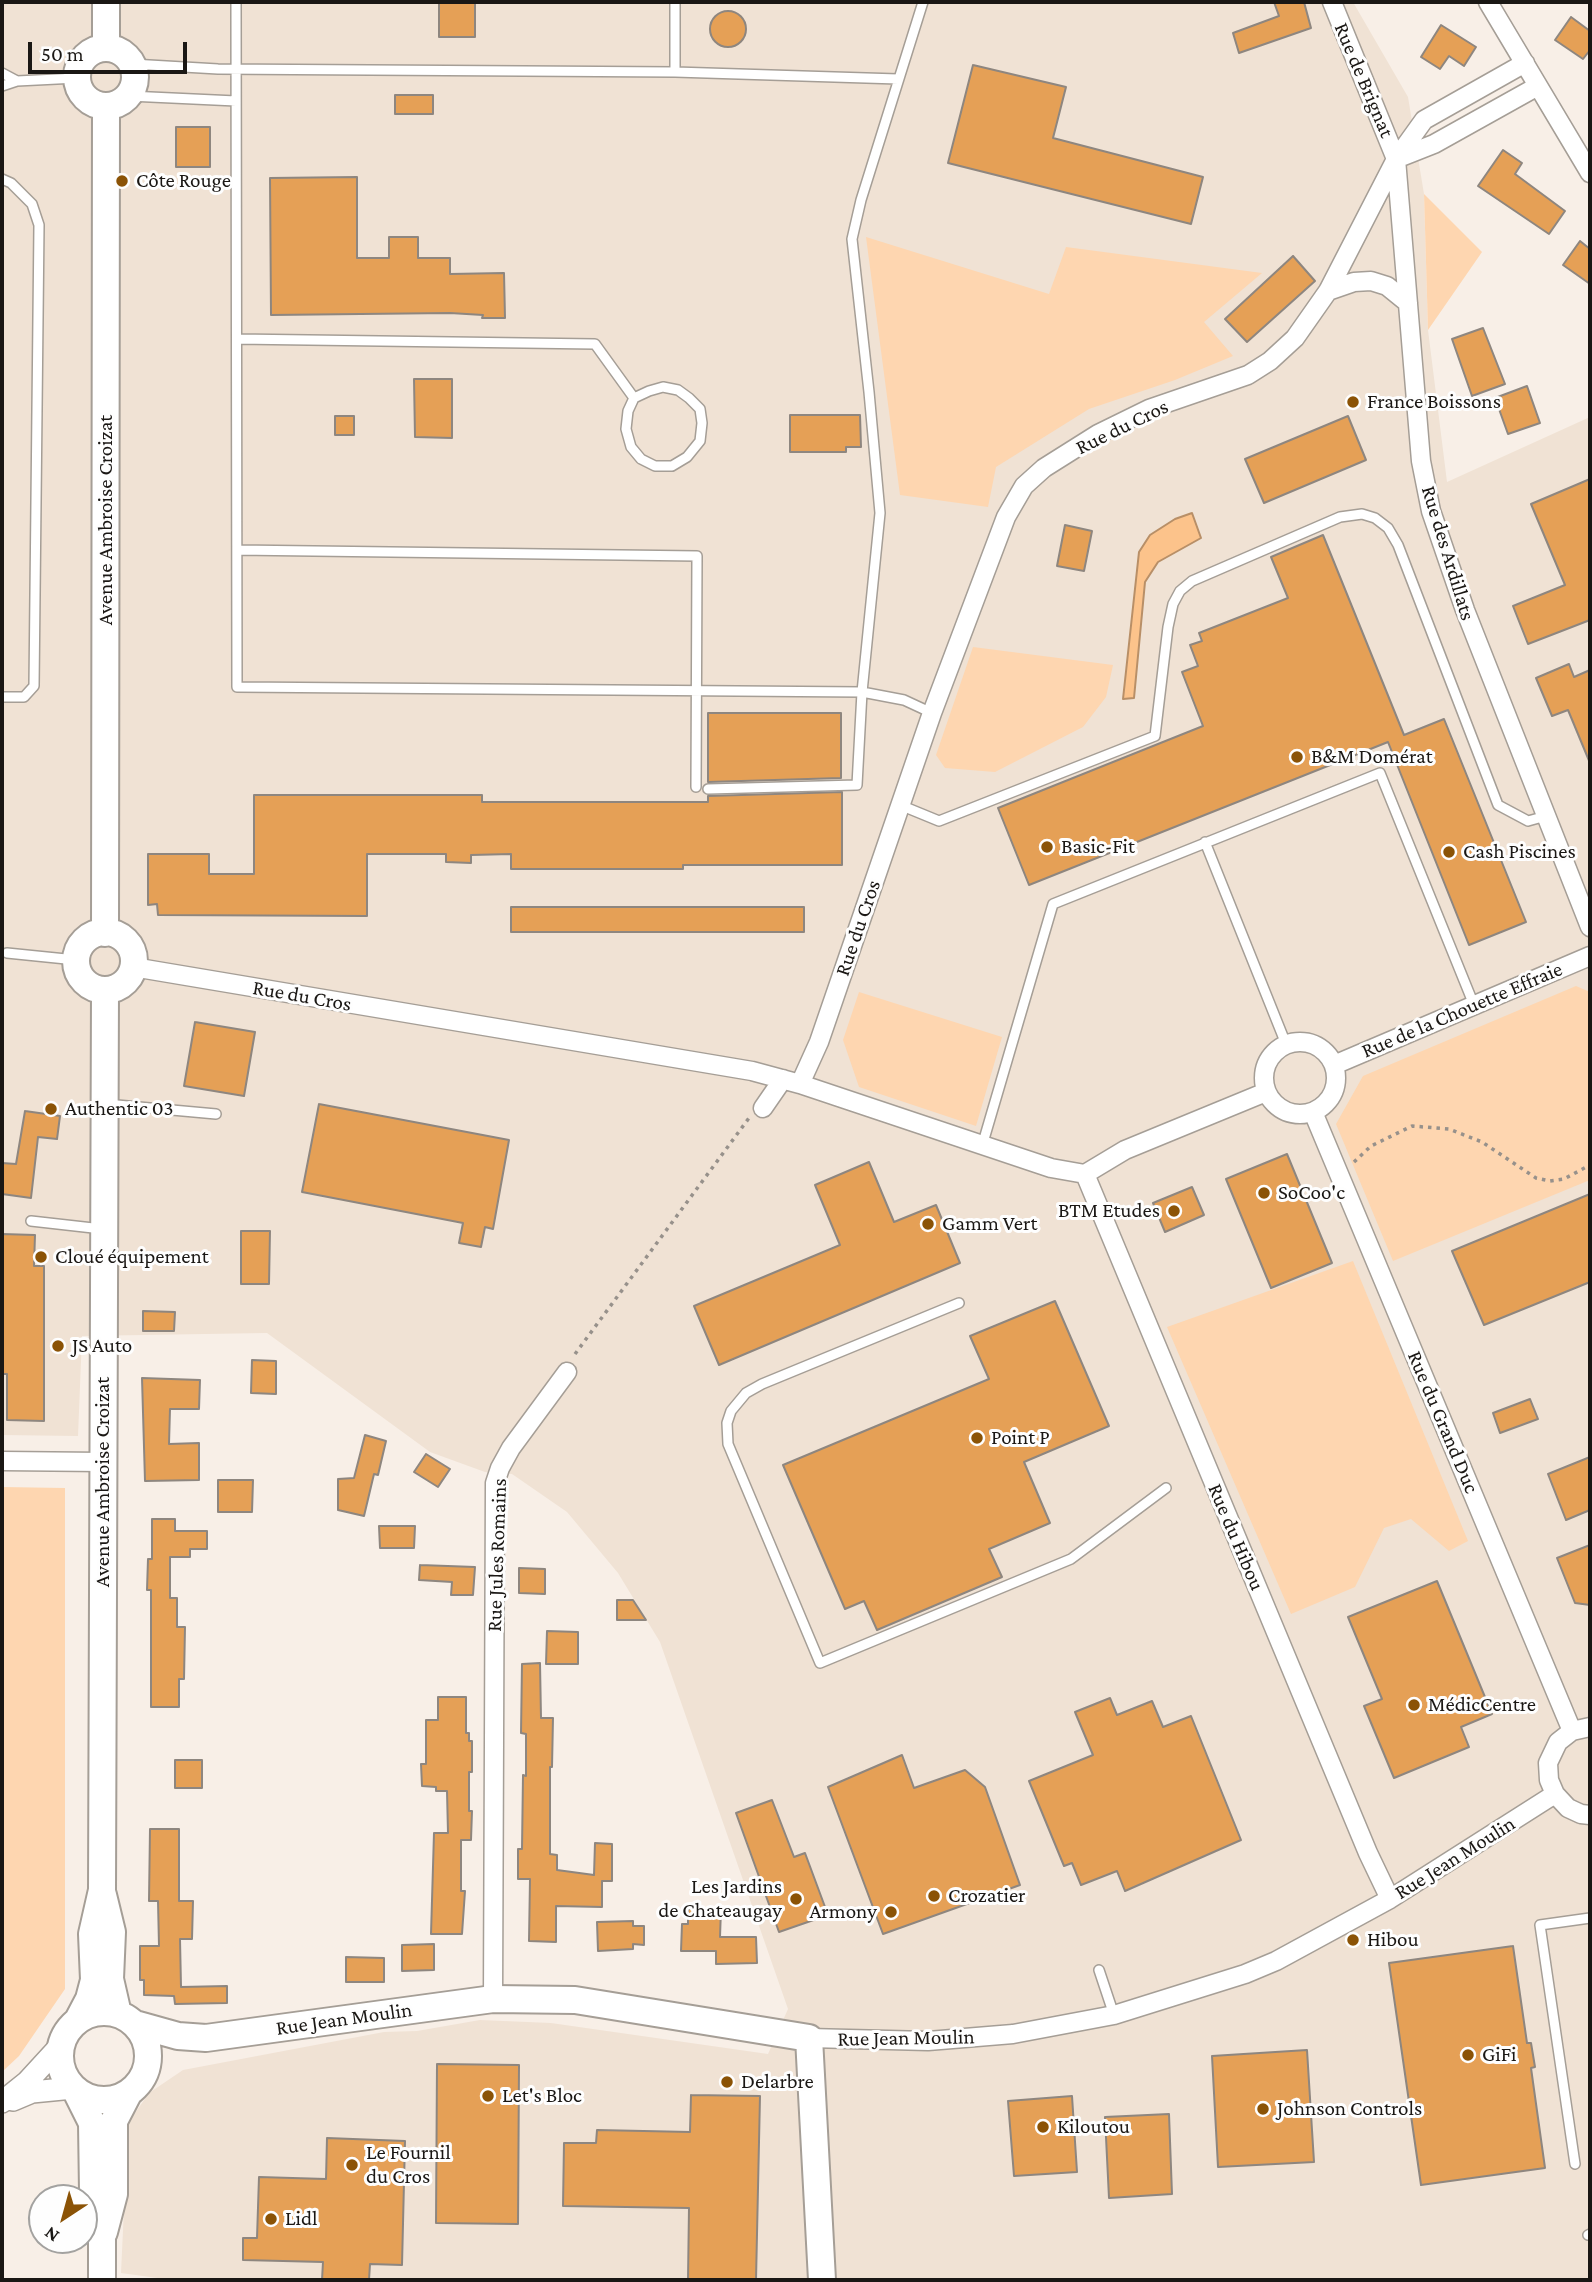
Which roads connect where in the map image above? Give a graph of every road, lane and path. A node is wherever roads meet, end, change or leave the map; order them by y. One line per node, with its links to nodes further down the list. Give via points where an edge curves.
1 (106, 2): 7 (main road)
2 (236, 2): 10 (lane)
3 (675, 2): 11 (lane)
4 (923, 2): 14 (lane)
5 (1332, 2): 20 (street, Rue de Brignat)
6 (1488, 2): 9 (street)
7 (106, 47): 8 (main road, via 124,53); 13 (main road, via 96,48 81,60)
8 (132, 64): 10 (lane); 18 (main road, via 135,80)
9 (1525, 64): 17 (street); 20 (street, Rue du Cros, via 1424,120)
10 (236, 69): 11 (lane); 19 (lane)
11 (675, 72): 14 (lane)
12 (2, 73): 15 (lane)
13 (77, 78): 15 (lane); 18 (main road, via 83,95 97,105)
14 (898, 79): 29 (lane, via 852,239 880,513)
15 (17, 80): 16 (lane)
16 (2, 86)
17 (1538, 86): 20 (street, via 1434,144); 21 (street)
18 (117, 101): 19 (lane); 38 (main road, Avenue Ambroise Croizat)
19 (236, 101): 25 (lane)
20 (1396, 159): 23 (street, Rue du Cros); 24 (street, Rue des Ardillats)
21 (1590, 173)
22 (2, 179): 30 (lane, via 32,204 39,225 34,686 24,697)
23 (1328, 291): 24 (street, via 1371,281 1387,286); 31 (street, Rue du Cros, via 1295,338 1270,361 1248,375 1149,409 1098,434 1024,486 1006,517)
24 (1408, 303): 35 (street, Rue des Ardillats, via 1421,461 1431,511)
25 (237, 339): 26 (lane, via 595,344); 27 (lane)
26 (634, 398): 26 (lane, via 626,429 631,447 641,459 656,467 671,466 687,457 700,441 699,409 678,390 663,387)
27 (237, 550): 28 (lane, via 697,556); 28 (lane, via 237,687)
28 (697, 692): 29 (lane); 32 (lane)
29 (862, 692): 31 (lane, via 904,700); 33 (lane, via 857,785)
30 (2, 697)
31 (932, 713): 34 (street, Rue du Cros)
32 (696, 787)
33 (708, 789)
34 (900, 805): 35 (lane, via 939,821 1155,736 1168,627 1180,591 1192,581 1327,522 1362,514 1388,528 1398,545 1498,805 1528,821); 47 (street, Rue du Cros, via 819,1042)
35 (1546, 816): 37 (street, Rue des Ardillats)
36 (1205, 842): 44 (lane, via 1380,773); 45 (lane); 53 (lane, via 1053,904)
37 (1590, 927)
38 (105, 933): 41 (main road, via 88,938); 42 (main road, via 127,944)
39 (7, 953): 41 (lane)
40 (1590, 956): 44 (street, Rue de la Chouette Effraie)
41 (76, 960): 43 (main road, via 81,978)
42 (133, 967): 43 (main road, via 123,984); 47 (street, Rue du Cros)
43 (105, 990): 49 (main road, Avenue Ambroise Croizat)
44 (1474, 1005): 46 (street, Rue de la Chouette Effraie)
45 (1286, 1044): 46 (street, via 1308,1042 1328,1055); 48 (street, via 1269,1059)
46 (1334, 1065): 51 (street, via 1336,1087 1323,1107)
47 (792, 1082): 50 (street); 53 (street)
48 (1266, 1092): 51 (street, via 1280,1109 1302,1115); 55 (street, via 1125,1150)
49 (106, 1104): 52 (lane); 58 (main road, Avenue Ambroise Croizat)
50 (763, 1108): 60 (path, via 751,1115)
51 (1313, 1112): 56 (street, Rue du Grand Duc)
52 (216, 1114)
53 (982, 1146): 55 (street)
54 (1590, 1165): 56 (path, via 1564,1179 1536,1178 1482,1142 1449,1129 1412,1126 1371,1146)
55 (1085, 1174): 69 (street, Rue du Hibou)
56 (1339, 1175): 65 (street, Rue du Grand Duc)
57 (31, 1221): 58 (lane)
58 (105, 1230): 62 (main road, Avenue Ambroise Croizat)
59 (959, 1303): 63 (lane, via 762,1384 746,1393 731,1411 728,1444 820,1663 1071,1559)
60 (567, 1372): 72 (street, Rue Jules Romains, via 511,1448 495,1483)
61 (2, 1461): 62 (street)
62 (103, 1462): 68 (main road, Avenue Ambroise Croizat)
63 (1166, 1488)
64 (1590, 1727): 65 (street)
65 (1572, 1731): 66 (street, via 1558,1742 1548,1763)
66 (1555, 1794): 67 (street, via 1568,1808); 69 (street, Rue Jean Moulin)
67 (1590, 1815)
68 (102, 1890): 74 (main road, Avenue Ambroise Croizat, via 92,1934 93,1980); 75 (main road, Avenue Ambroise Croizat, via 113,1932 110,1979)
69 (1390, 1899): 73 (street, Rue Jean Moulin, via 1266,1965)
70 (1590, 1918): 82 (lane, via 1540,1925)
71 (1098, 1970): 73 (lane)
72 (493, 1999): 76 (main road, Rue Jean Moulin); 77 (main road, Rue Jean Moulin, via 575,2000)
73 (1114, 2015): 77 (street, Rue Jean Moulin, via 1013,2035 928,2041)
74 (79, 2018): 75 (main road, via 105,2011); 78 (main road)
75 (127, 2019): 76 (main road, Rue Jean Moulin, via 178,2036); 79 (main road, via 143,2035 148,2048 148,2062)
76 (206, 2038): 79 (main road, Rue Jean Moulin, via 180,2050)
77 (809, 2038): 85 (main road)
78 (60, 2046): 80 (main road, via 61,2069); 81 (street)
79 (136, 2084): 80 (main road, via 115,2099 88,2098); 83 (main road, via 114,2121 114,2194)
80 (75, 2090): 81 (street, via 32,2092); 83 (main road, via 92,2123 93,2192)
81 (2, 2103)
82 (1575, 2164)
83 (102, 2240): 84 (main road)
84 (102, 2280)
85 (822, 2280)

